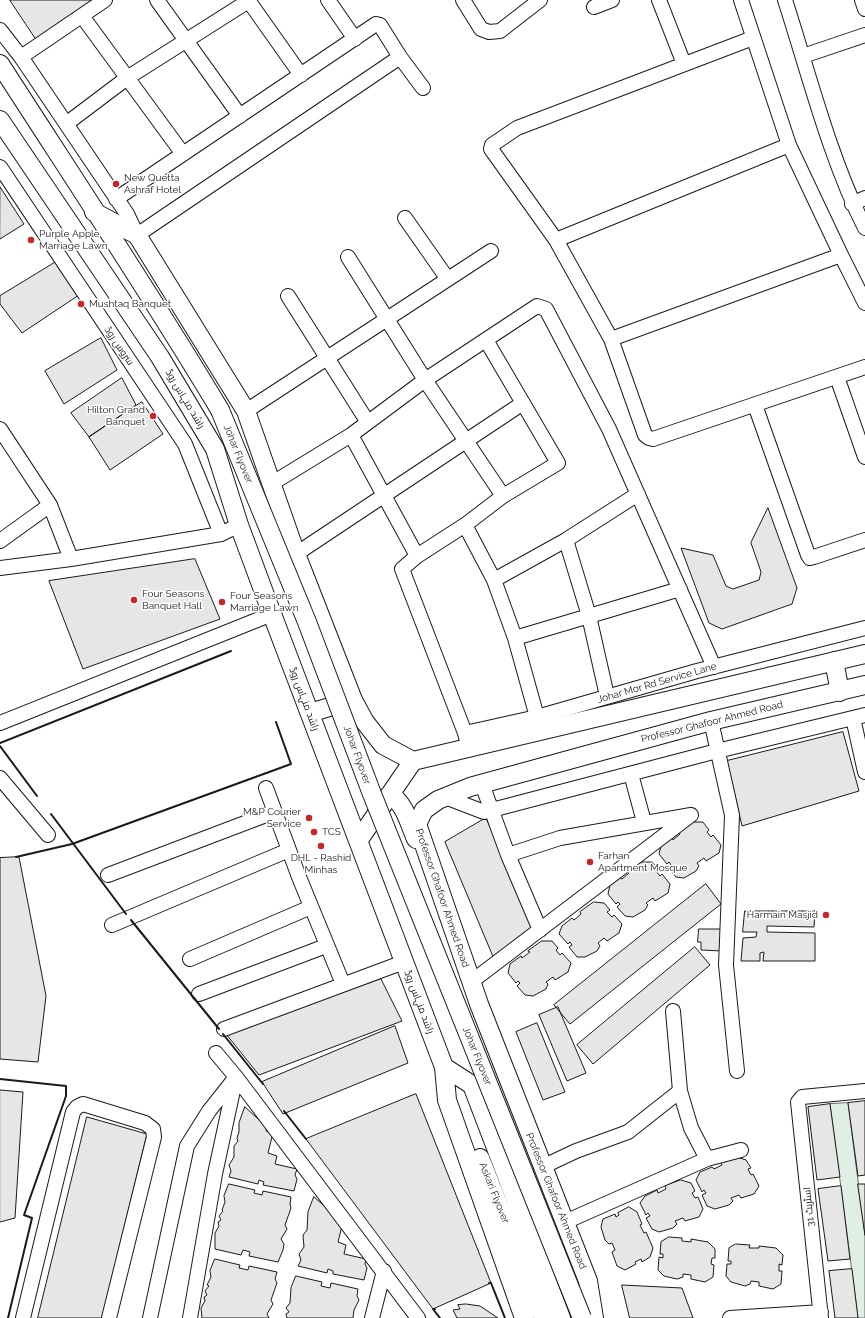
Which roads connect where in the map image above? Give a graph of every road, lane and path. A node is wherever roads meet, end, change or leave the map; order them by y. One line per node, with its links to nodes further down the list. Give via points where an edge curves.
1 (105, 0): 14 (street)
2 (157, 0): 19 (street)
3 (249, 0): 19 (street); 25 (street)
4 (328, 0): 18 (street)
5 (462, 0): 6 (street, via 481,29 490,32 500,31)
6 (540, 0)
7 (612, 0): 12 (street)
8 (658, 0): 24 (street)
9 (741, 0): 17 (street)
10 (785, 0): 20 (street)
11 (862, 0): 13 (street)
12 (594, 7)
13 (865, 9)
14 (82, 16): 21 (street); 26 (street)
15 (0, 30): 21 (street)
16 (865, 35): 20 (street)
17 (753, 38): 24 (street); 31 (street)
18 (355, 39): 22 (street, via 376,24 380,25); 25 (street)
19 (188, 40): 26 (street); 28 (street)
20 (803, 56): 35 (street, via 818,106)
21 (21, 57): 30 (street)
22 (400, 57): 27 (street); 39 (street)
23 (0, 64): 36 (main road)
24 (684, 64): 40 (street, via 518,128 492,145 492,152)
25 (301, 75): 28 (street)
26 (127, 78): 30 (street); 32 (street)
27 (423, 88)
28 (240, 116): 32 (street)
29 (0, 120): 67 (main road, راشد منہاس روڈ, via 160,356 215,449)
30 (66, 124): 34 (street)
31 (789, 145): 40 (street); 42 (street)
32 (183, 154): 34 (street)
33 (0, 167): 69 (street, سروس روڈ, via 185,444)
34 (116, 199): 39 (street)
35 (859, 201): 38 (street)
36 (94, 212): 39 (main road); 147 (main road, Johar Flyover, bridge, via 166,319 220,410 308,622 372,794)
37 (405, 218): 44 (street)
38 (865, 228)
39 (137, 234): 56 (main road)
40 (556, 240): 48 (street)
41 (490, 250): 44 (street)
42 (841, 255): 46 (street); 48 (street)
43 (348, 257): 47 (street)
44 (447, 278): 47 (street)
45 (288, 296): 50 (street)
46 (865, 303)
47 (386, 318): 50 (street); 53 (street)
48 (611, 339): 55 (street, via 645,435 649,438 653,439)
49 (486, 340): 53 (street); 54 (street); 63 (street, via 537,306 546,309 609,429)
50 (327, 358): 56 (street); 57 (street)
51 (865, 367): 52 (street)
52 (837, 377): 55 (street); 61 (street)
53 (425, 380): 57 (street); 60 (street)
54 (523, 403): 60 (street); 65 (street, via 558,463)
55 (755, 405): 71 (street, via 810,558)
56 (246, 411): 62 (main road)
57 (367, 421): 59 (street)
58 (0, 429): 66 (street)
59 (351, 435): 62 (street); 64 (street)
60 (466, 442): 64 (street); 65 (street)
61 (865, 457)
62 (271, 484): 73 (main road)
63 (638, 494): 70 (street); 78 (street)
64 (385, 495): 73 (street); 74 (street)
65 (503, 496): 68 (street)
66 (50, 505): 72 (street); 75 (street)
67 (239, 525): 69 (street); 79 (main road, راشد منہاس روڈ)
68 (465, 525): 74 (street); 77 (street)
69 (221, 534): 75 (street)
70 (566, 540): 77 (street); 80 (street)
71 (865, 540)
72 (0, 541)
73 (296, 554): 89 (main road)
74 (418, 556): 96 (street, via 404,566 402,572)
75 (71, 559): 76 (street)
76 (0, 568)
77 (494, 580): 82 (street)
78 (680, 589): 80 (street); 85 (street)
79 (272, 614): 90 (main road, راشد منہاس روڈ); 95 (street)
80 (589, 616): 82 (street); 88 (street)
81 (865, 628): 85 (street, Johar Mor Rd Service Lane)
82 (515, 638): 92 (street)
83 (865, 654): 84 (main road)
84 (834, 661): 87 (main road); 93 (main road)
85 (714, 667): 88 (street, Johar Mor Rd Service Lane)
86 (865, 685): 87 (main road, Professor Ghafoor Ahmed Road)
87 (840, 692): 94 (main road, Professor Ghafoor Ahmed Road)
88 (602, 698): 92 (street, Johar Mor Rd Service Lane); 93 (street)
89 (353, 700): 90 (main road); 98 (main road, via 365,722 383,745)
90 (310, 713): 110 (main road, راشد منہاس روڈ)
91 (859, 716): 97 (street); 99 (street)
92 (537, 717): 96 (street, Johar Mor Rd Service Lane)
93 (600, 718): 96 (main road)
94 (711, 721): 97 (street); 102 (main road, Professor Ghafoor Ahmed Road)
95 (0, 723)
96 (467, 741): 98 (main road)
97 (717, 751): 100 (street); 128 (street, via 732,815 726,965)
98 (413, 761): 104 (main road)
99 (865, 772)
100 (631, 774): 106 (street); 108 (street)
101 (0, 778): 109 (street)
102 (482, 784): 105 (main road, Professor Ghafoor Ahmed Road); 106 (street)
103 (266, 788): 107 (street)
104 (390, 794): 110 (main road); 114 (main road, via 399,799 402,805)
105 (445, 797): 106 (street, via 484,812); 114 (main road, Professor Ghafoor Ahmed Road, via 424,810 417,824)
106 (492, 810): 112 (street)
107 (274, 812): 111 (street); 113 (street)
108 (644, 822): 112 (street, via 560,838); 117 (street, via 691,815)
109 (48, 835)
110 (358, 841): 120 (main road, راشد منہاس روڈ)
111 (289, 850): 115 (street); 116 (street)
112 (508, 855): 117 (street)
113 (108, 875)
114 (443, 902): 121 (main road, Professor Ghafoor Ahmed Road)
115 (311, 907): 118 (street); 119 (street)
116 (112, 925)
117 (540, 930): 121 (street)
118 (326, 946): 122 (street); 123 (street)
119 (190, 959)
120 (404, 962): 122 (street); 127 (main road, راشد منہاس روڈ)
121 (471, 982): 134 (main road, Professor Ghafoor Ahmed Road)
122 (343, 984): 125 (street)
123 (199, 994)
124 (673, 1011): 130 (street)
125 (224, 1029)
126 (216, 1053): 129 (street)
127 (444, 1068): 144 (main road, راشد منہاس روڈ, via 447,1100); 145 (main road, Askari Flyover); 146 (main road, via 472,1085)
128 (737, 1071)
129 (236, 1077): 136 (street); 140 (street, via 209,1111 187,1146); 141 (street, via 215,1174)
130 (680, 1091): 133 (street, via 691,1128); 134 (street, via 628,1132 576,1150)
131 (865, 1091): 137 (street, اسٹریٹ 31, via 802,1097 798,1102)
132 (741, 1150): 133 (street)
133 (707, 1159): 135 (street)
134 (542, 1167): 135 (main road, Professor Ghafoor Ahmed Road)
135 (565, 1222): 148 (main road, Professor Ghafoor Ahmed Road, via 588,1281)
136 (384, 1271): 142 (street); 143 (street)
137 (821, 1315): 149 (street, اسٹریٹ 31)
138 (23, 1318): 139 (street, via 73,1112 83,1104 145,1123 153,1129 154,1138)
139 (109, 1318)
140 (150, 1318)
141 (190, 1318)
142 (372, 1318)
143 (418, 1318)
144 (524, 1318)
145 (543, 1318)
146 (561, 1318)
147 (582, 1318)
148 (594, 1318)
149 (730, 1318)

